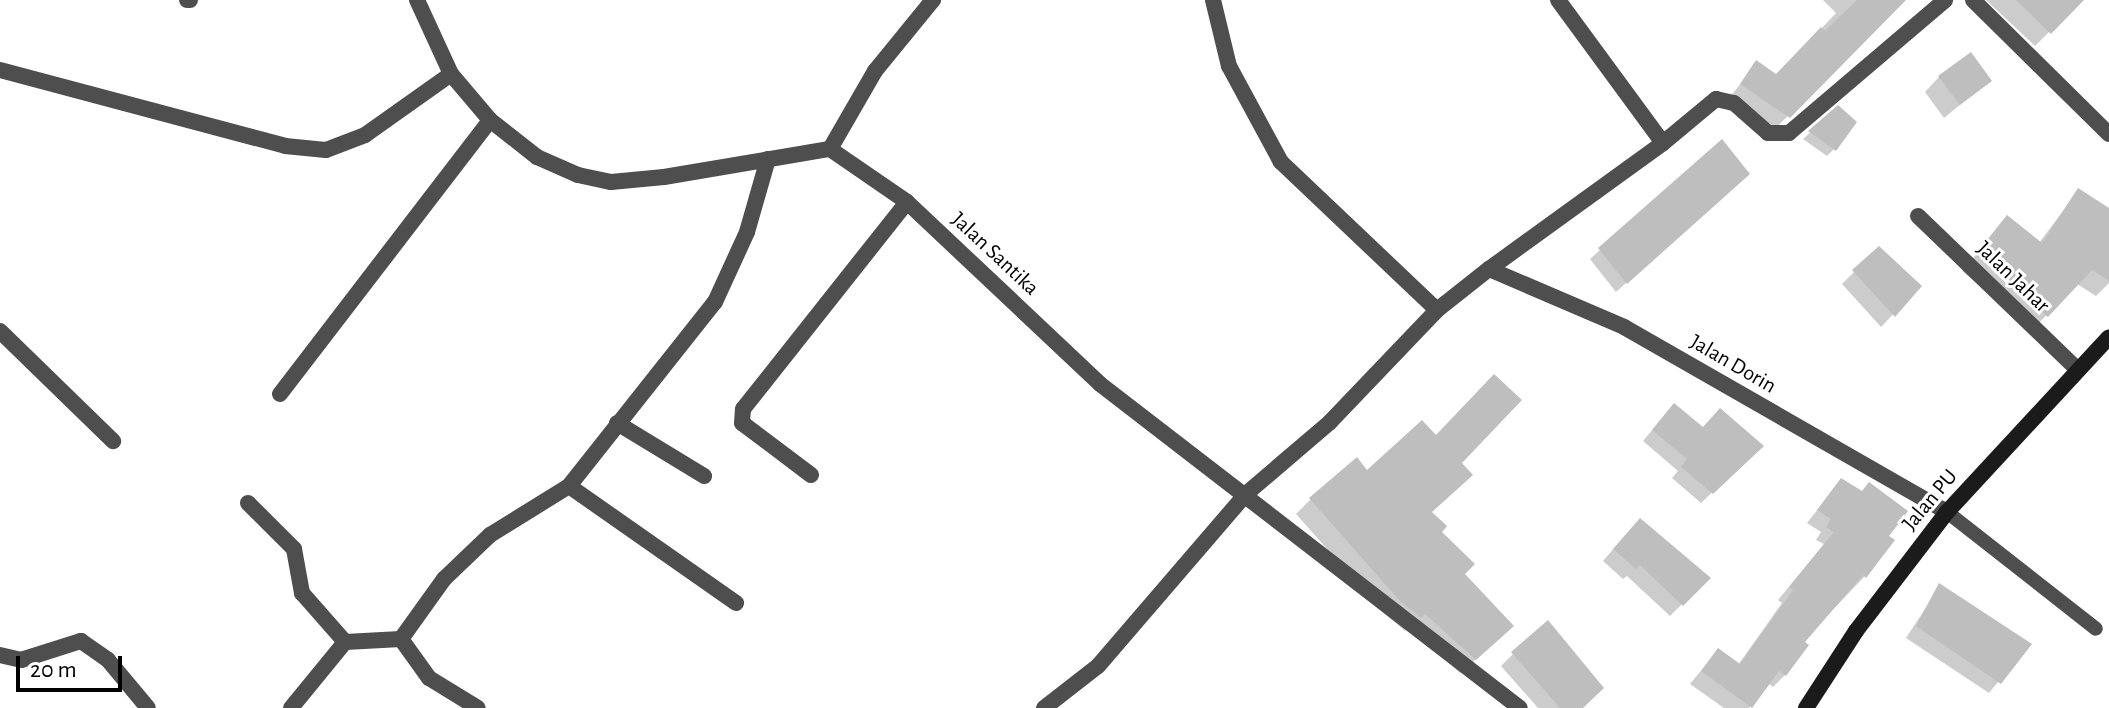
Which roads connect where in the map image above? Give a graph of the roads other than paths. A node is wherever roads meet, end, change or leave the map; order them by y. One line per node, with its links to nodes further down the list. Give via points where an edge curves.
1 (417, 0): 8 (street)
2 (933, 0): 12 (street, via 875,71)
3 (1213, 0): 17 (street, via 1229,66 1281,162)
4 (1558, 0): 11 (street)
5 (1945, 0): 11 (street, via 1789,133 1768,133 1725,98 1716,99)
6 (1973, 0): 10 (street)
7 (0, 70): 8 (street, via 285,146 326,150 365,135)
8 (451, 74): 9 (street)
9 (490, 120): 13 (street, via 537,157 611,182); 21 (street)
10 (2109, 134)
11 (1663, 143): 16 (street)
12 (830, 149): 13 (street); 14 (street, Jalan Santika)
13 (768, 159): 22 (street, via 747,232 715,302)
14 (907, 202): 24 (street, via 743,409 742,423); 27 (street, Jalan Santika, via 1100,384)
15 (1918, 216): 20 (street, Jalan Jahar)
16 (1489, 269): 17 (street); 29 (street, Jalan Dorin, via 1624,327)
17 (1437, 310): 27 (street, via 1330,422)
18 (0, 331): 23 (street)
19 (2109, 337): 20 (street, Jalan PU)
20 (2078, 370): 29 (street, Jalan PU)
21 (280, 394)
22 (617, 423): 25 (street); 26 (street)
23 (113, 441)
24 (811, 475)
25 (704, 476)
26 (569, 486): 30 (street); 32 (street, via 490,535 444,579)
27 (1247, 493): 38 (street, via 1098,666); 39 (street, Jalan Santika)
28 (248, 503): 33 (street, via 294,549 302,593)
29 (1947, 512): 31 (lane); 40 (street, Jalan PU, via 1856,631)
30 (736, 603)
31 (2096, 629)
32 (401, 639): 33 (street); 37 (street, via 429,678)
33 (345, 642): 36 (street)
34 (0, 655): 35 (street, via 21,660 81,641 108,660)
35 (139, 705)
36 (291, 708)
37 (478, 708)
38 (1044, 708)
39 (1520, 708)
40 (1806, 708)

